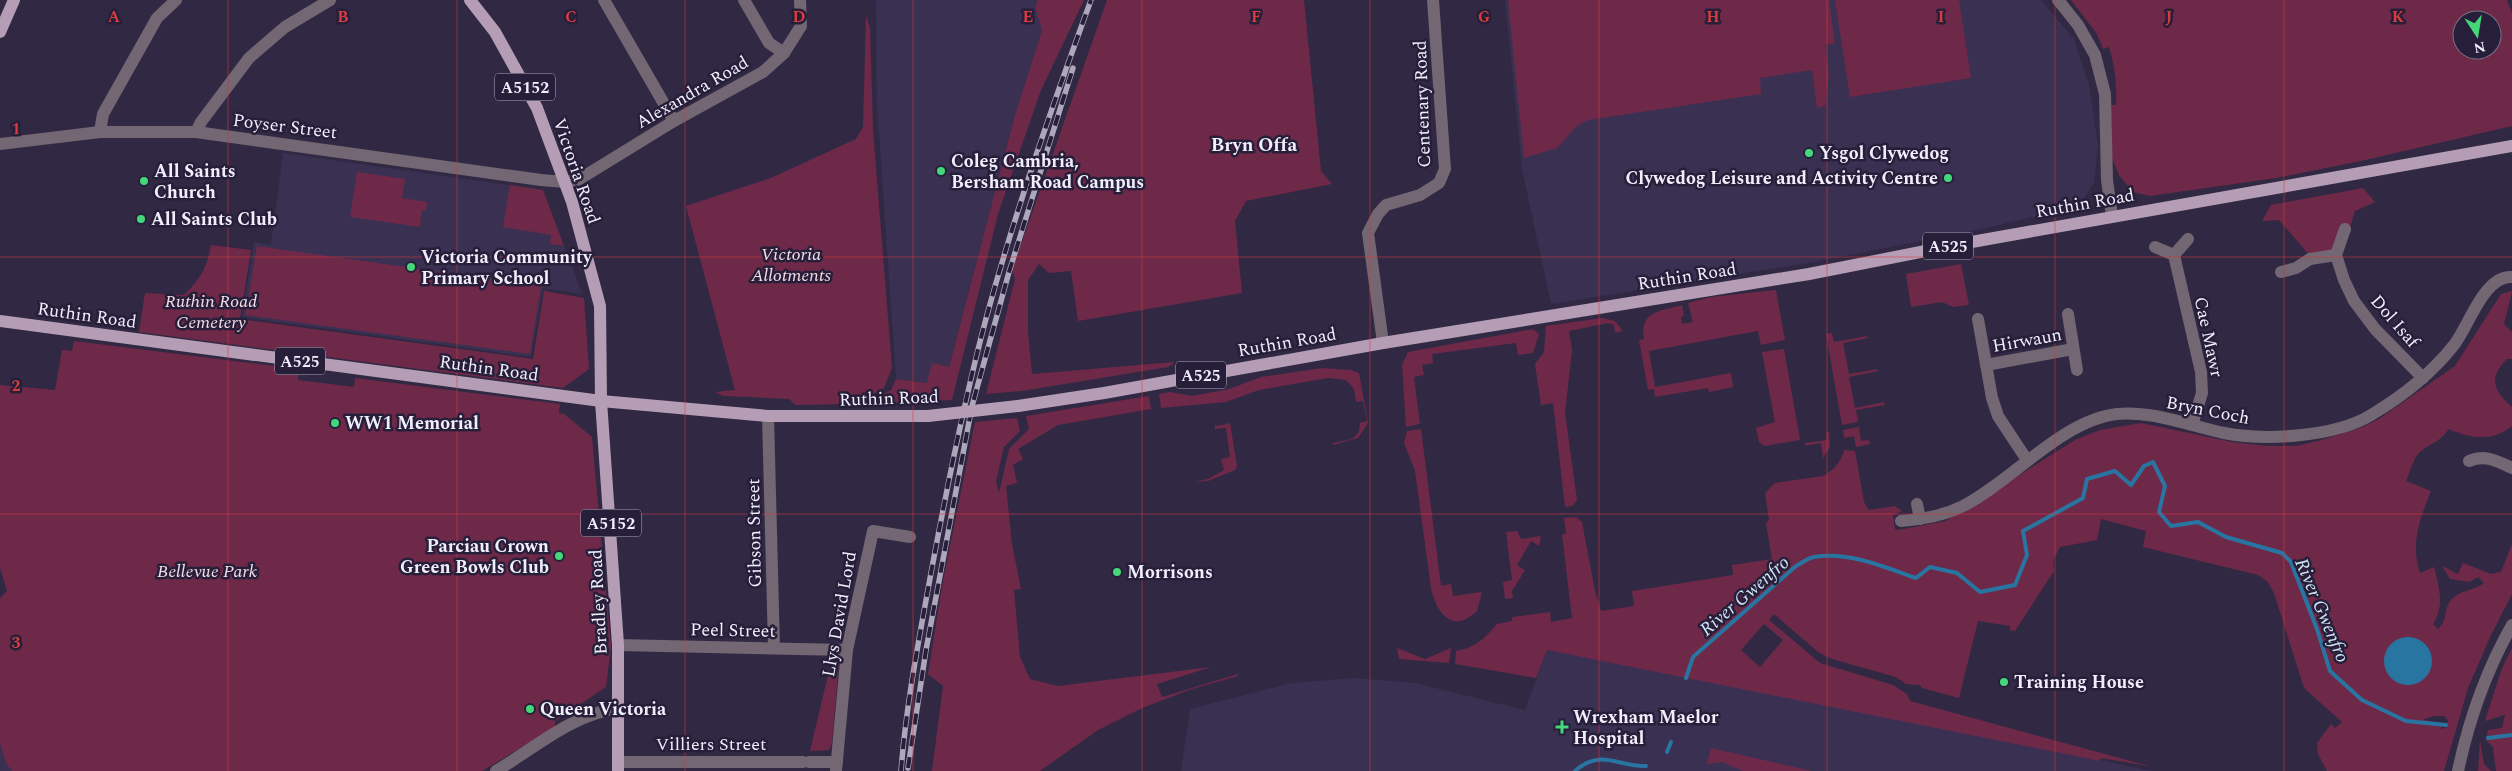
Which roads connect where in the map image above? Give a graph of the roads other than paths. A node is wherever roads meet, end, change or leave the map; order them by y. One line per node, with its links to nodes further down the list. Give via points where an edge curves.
1 (14, 0): 10 (main road)
2 (176, 0): 13 (street, via 157,18 103,114)
3 (330, 0): 14 (street, via 285,27 249,58)
4 (470, 0): 17 (main road, Victoria Road / A5152, via 495,32 537,108)
5 (604, 0): 12 (street)
6 (744, 0): 11 (street, via 769,43)
7 (800, 0): 11 (street, Alexandra Road, via 800,26)
8 (1433, 0): 29 (street, Centenary Road, via 1445,169 1439,183 1420,195 1386,205 1368,233)
9 (2058, 0): 18 (street, via 2078,25 2095,55 2105,94 2107,180)
10 (0, 32)
11 (784, 53): 12 (street, Alexandra Road, via 763,72)
12 (674, 121): 17 (street, Alexandra Road, via 578,180)
13 (100, 132): 14 (street, Poyser Street); 15 (street, Poyser Street)
14 (196, 132): 17 (street, Poyser Street)
15 (0, 144)
16 (2512, 146): 18 (main road, Ruthin Road / A525)
17 (565, 182): 34 (main road, Victoria Road / A5152, via 600,306)
18 (2112, 216): 29 (main road, Ruthin Road / A525, via 1810,274)
19 (2345, 229): 23 (street)
20 (2188, 239): 22 (street)
21 (2154, 247): 22 (street)
22 (2174, 255): 36 (street, Cae Mawr, via 2201,372 2202,392)
23 (2336, 255): 24 (street, via 2310,258 2296,268); 33 (street, Dol Isaf, via 2344,280 2364,314)
24 (2281, 272)
25 (2512, 276): 33 (street, Bryn Coch, via 2501,277 2489,287 2455,344)
26 (2068, 314): 30 (street, Hirwaun)
27 (1978, 319): 31 (street, Hirwaun)
28 (0, 321): 34 (main road, Ruthin Road / A525)
29 (1383, 343): 35 (main road, Ruthin Road / A525, bridge, via 1018,406 928,416)
30 (2073, 350): 31 (street, Hirwaun); 32 (street, Hirwaun)
31 (1986, 365): 37 (street, Hirwaun, via 1998,416)
32 (2077, 370)
33 (2424, 378): 36 (street, Bryn Coch, via 2397,400 2366,418 2324,431 2255,437)
34 (601, 401): 35 (main road, Ruthin Road / A525); 45 (main road, Bradley Road / A5152)
35 (768, 416): 46 (street, Gibson Street)
36 (2192, 424): 37 (street, Bryn Coch, via 2117,414 2088,421)
37 (2028, 460): 41 (street, Bryn Coch, via 1964,505 1938,516)
38 (2469, 461): 39 (street, via 2479,457)
39 (2512, 468)
40 (1917, 504): 41 (street)
41 (1920, 519): 42 (street, Bryn Coch)
42 (1901, 521)
43 (910, 537): 47 (street, Llys David Lord, via 873,531)
44 (2512, 624): 52 (street, via 2498,649 2473,711)
45 (618, 644): 46 (street, Peel Street); 48 (main road, Bradley Road / A5152)
46 (774, 648): 47 (street, Peel Street)
47 (847, 650): 49 (street, Llys David Lord)
48 (619, 708): 50 (main road, Bradley Road / A5152); 51 (street, via 602,710 567,726)
49 (837, 766): 50 (street, Villiers Street, via 806,762)
50 (618, 767)
51 (496, 771)
52 (2458, 771)

